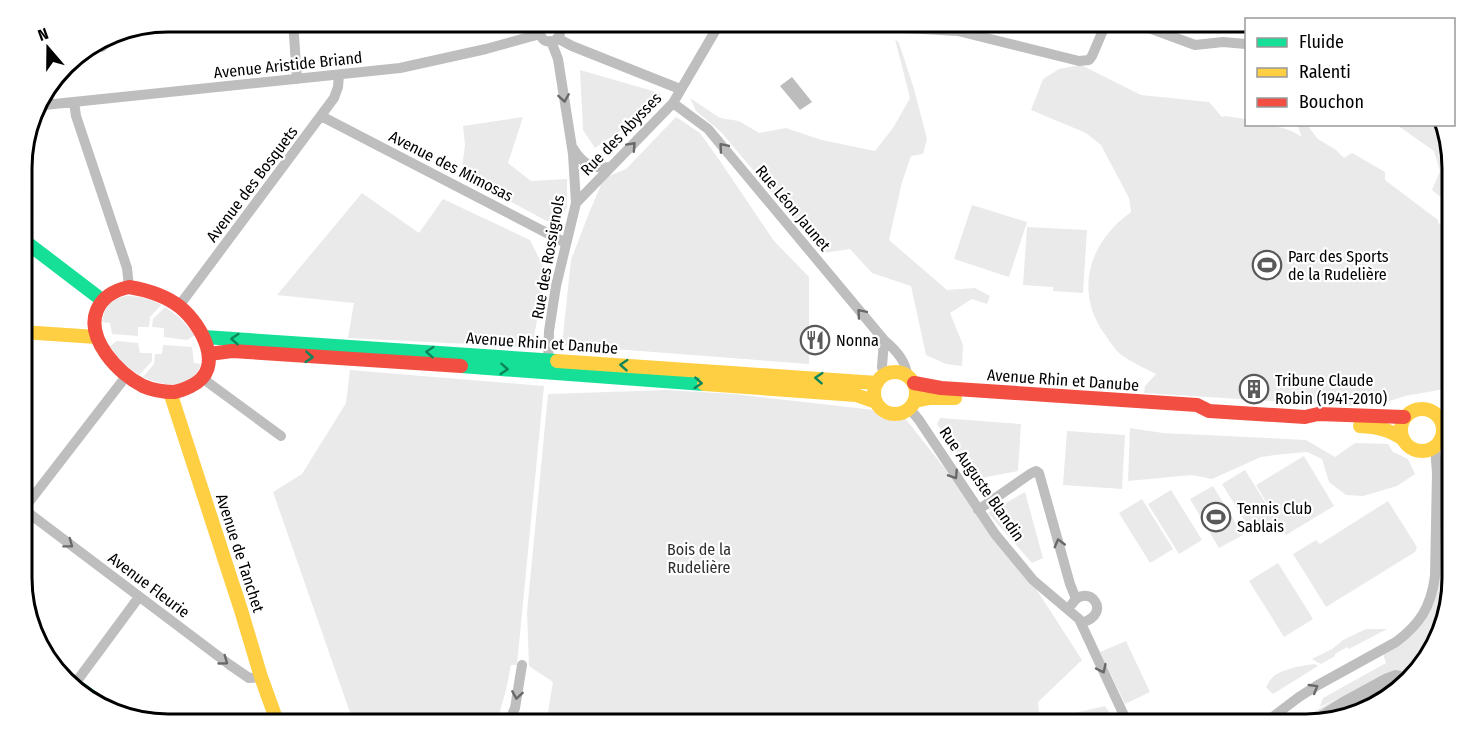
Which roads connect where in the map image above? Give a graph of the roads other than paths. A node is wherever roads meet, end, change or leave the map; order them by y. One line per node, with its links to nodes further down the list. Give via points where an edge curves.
1 (294, 32): 11 (street)
2 (559, 32): 8 (street)
3 (714, 32): 12 (street, Rue des Abysses)
4 (962, 32): 5 (street, via 1079,61 1089,60)
5 (1102, 32)
6 (1160, 32): 9 (street, via 1195,45)
7 (540, 34): 8 (street, via 545,41); 10 (street, Avenue Aristide Briand, via 442,60)
8 (554, 40): 12 (street); 17 (street, Rue des Rossignols, one-way to 17)
9 (1245, 44)
10 (339, 75): 11 (street, Avenue Aristide Briand); 16 (street, Avenue des Bosquets, via 334,98)
11 (297, 79): 13 (street, Avenue Aristide Briand)
12 (680, 89): 14 (street, Rue des Abysses)
13 (74, 102): 15 (street, Avenue Aristide Briand); 22 (street, via 127,268)
14 (673, 103): 18 (street, Rue des Abysses, one-way to 14); 28 (street, Rue Léon Jaunet, one-way to 14, via 708,129)
15 (48, 105)
16 (321, 116): 20 (street, Avenue des Mimosas); 24 (street, Avenue des Bosquets)
17 (572, 146): 18 (street, via 579,159 590,165); 19 (street, Rue des Rossignols)
18 (611, 167): 19 (street, Rue des Abysses)
19 (576, 203): 20 (street, Rue des Rossignols)
20 (566, 243): 30 (street, Rue des Rossignols, via 549,330)
21 (32, 247): 23 (street)
22 (129, 287): 23 (street); 24 (street, via 156,293)
23 (102, 300): 26 (street, via 94,320)
24 (179, 306): 27 (street)
25 (32, 333): 26 (street)
26 (96, 337): 31 (street)
27 (204, 337): 29 (street); 30 (street, Avenue Rhin et Danube, one-way to 27)
28 (884, 340): 33 (street); 34 (street, Rue Léon Jaunet, via 907,367)
29 (209, 354): 30 (street, Avenue Rhin et Danube, one-way to 30, via 232,351); 32 (street)
30 (548, 366): 33 (street, Avenue Rhin et Danube, one-way to 30); 36 (street, Avenue Rhin et Danube, one-way to 36, via 856,395)
31 (127, 375): 35 (street, via 141,385); 48 (street)
32 (202, 378): 35 (street, via 183,390); 44 (street)
33 (881, 379): 34 (street, via 894,372); 36 (street, via 874,389)
34 (910, 379): 37 (street, via 916,388); 39 (street, Avenue Rhin et Danube, via 941,388 1197,405)
35 (170, 392): 56 (street, Avenue de Tanchet)
36 (876, 402): 37 (street, via 883,411 893,414)
37 (913, 405): 39 (street, Avenue Rhin et Danube, via 941,398 1197,414); 49 (street, Rue Auguste Blandin, one-way to 49)
38 (1442, 410): 40 (street)
39 (1209, 411): 41 (street, Avenue Rhin et Danube)
40 (1433, 411): 42 (street, via 1413,410); 43 (street)
41 (1305, 417): 42 (street, Avenue Rhin et Danube); 46 (street, Avenue Rhin et Danube, via 1318,423 1387,428)
42 (1404, 417): 46 (street, via 1400,427)
43 (1442, 426)
44 (281, 436)
45 (1442, 438): 46 (street, via 1423,451)
46 (1402, 440)
47 (1442, 443): 59 (street, one-way to 47, via 1318,685 1396,642 1419,621 1428,606 1435,576 1437,473)
48 (32, 496)
49 (978, 510): 52 (street, one-way to 49, via 1039,473 1030,474); 53 (street, Rue Auguste Blandin, via 1033,580)
50 (32, 517): 51 (street, Avenue Fleurie, one-way to 51)
51 (139, 597): 56 (street, Avenue Fleurie, one-way to 56, via 249,678); 57 (street)
52 (1076, 599): 53 (street); 54 (street, via 1089,596 1097,604 1094,617)
53 (1071, 612): 54 (street, Rue Auguste Blandin)
54 (1081, 623): 58 (street, Rue Auguste Blandin, one-way to 58)
55 (522, 665): 61 (street, one-way to 61)
56 (261, 678): 60 (street, Avenue de Tanchet)
57 (78, 680)
58 (1123, 713)
59 (1279, 713)
60 (274, 714)
61 (513, 714)

